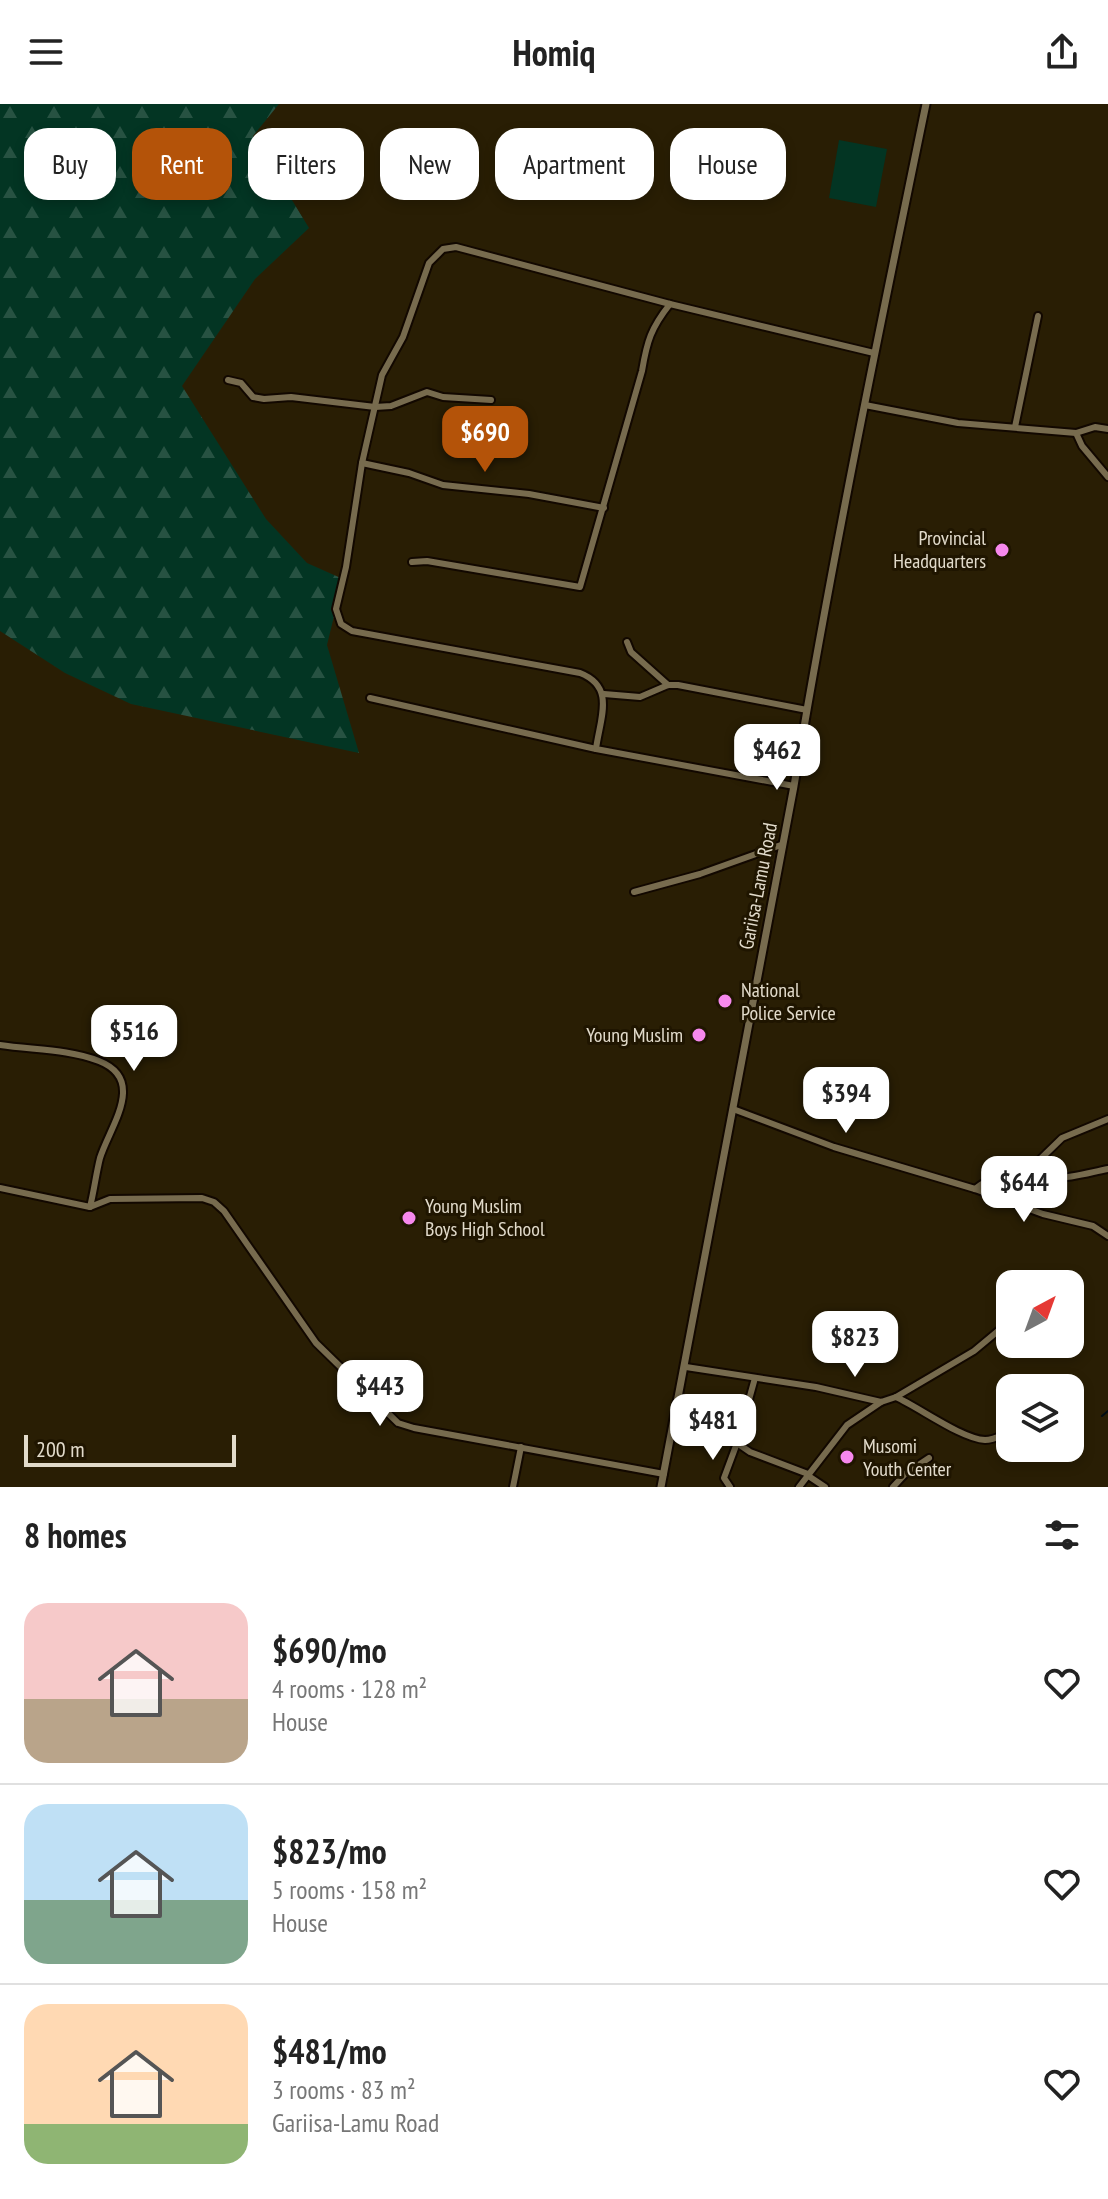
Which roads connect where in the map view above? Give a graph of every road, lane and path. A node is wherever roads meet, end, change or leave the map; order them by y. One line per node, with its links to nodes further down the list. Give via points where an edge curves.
1 (926, 104): 4 (street, Gariisa-Lamu Road)
2 (670, 304): 4 (street); 8 (street, via 456,247 443,249 429,263 403,337 382,375); 14 (street, via 647,339)
3 (1038, 316): 9 (street)
4 (874, 353): 7 (street, Gariisa-Lamu Road)
5 (228, 380): 8 (street, via 241,383 253,397)
6 (491, 400): 8 (street, via 427,392)
7 (865, 405): 9 (street, via 958,423); 20 (street, Gariisa-Lamu Road)
8 (375, 407): 12 (street)
9 (1015, 427): 11 (street)
10 (1108, 429): 11 (street)
11 (1076, 433): 13 (street)
12 (362, 463): 14 (street, via 443,485); 18 (street, via 336,609 341,624 352,631 566,668 593,678)
13 (1108, 477)
14 (604, 508): 15 (street, via 580,587)
15 (412, 562)
16 (627, 642): 17 (street, via 631,652)
17 (668, 685): 18 (street, via 640,697); 20 (street)
18 (604, 694): 21 (street)
19 (370, 698): 21 (street)
20 (807, 710): 22 (street, Gariisa-Lamu Road)
21 (596, 749): 22 (street)
22 (794, 786): 23 (street, Gariisa-Lamu Road)
23 (781, 845): 24 (street); 26 (street, Gariisa-Lamu Road)
24 (634, 892)
25 (0, 1045): 32 (street, via 94,1059 119,1075 124,1088 120,1109 100,1159)
26 (733, 1109): 31 (street, via 834,1147); 35 (street, Gariisa-Lamu Road)
27 (1108, 1119): 29 (street, via 1062,1138)
28 (1108, 1169): 29 (street, via 1060,1178)
29 (1024, 1175): 31 (street, via 983,1181)
30 (0, 1188): 32 (street)
31 (975, 1189): 33 (street, via 1093,1226)
32 (90, 1207): 41 (street, via 110,1199 214,1202 316,1343 394,1420)
33 (1108, 1236)
34 (996, 1333): 37 (street)
35 (686, 1367): 36 (street); 43 (street, Gariisa-Lamu Road)
36 (755, 1378): 38 (street); 40 (street)
37 (896, 1397): 38 (street); 39 (street, via 960,1432)
38 (881, 1402): 44 (street, via 847,1425)
39 (996, 1439)
40 (737, 1443): 44 (street); 47 (street, via 724,1478)
41 (521, 1447): 43 (street); 45 (street)
42 (929, 1458): 50 (street)
43 (664, 1474): 46 (street, Gariisa-Lamu Road)
44 (808, 1474): 48 (street); 49 (street)
45 (513, 1487)
46 (661, 1487)
47 (730, 1487)
48 (799, 1487)
49 (825, 1487)
50 (893, 1487)

